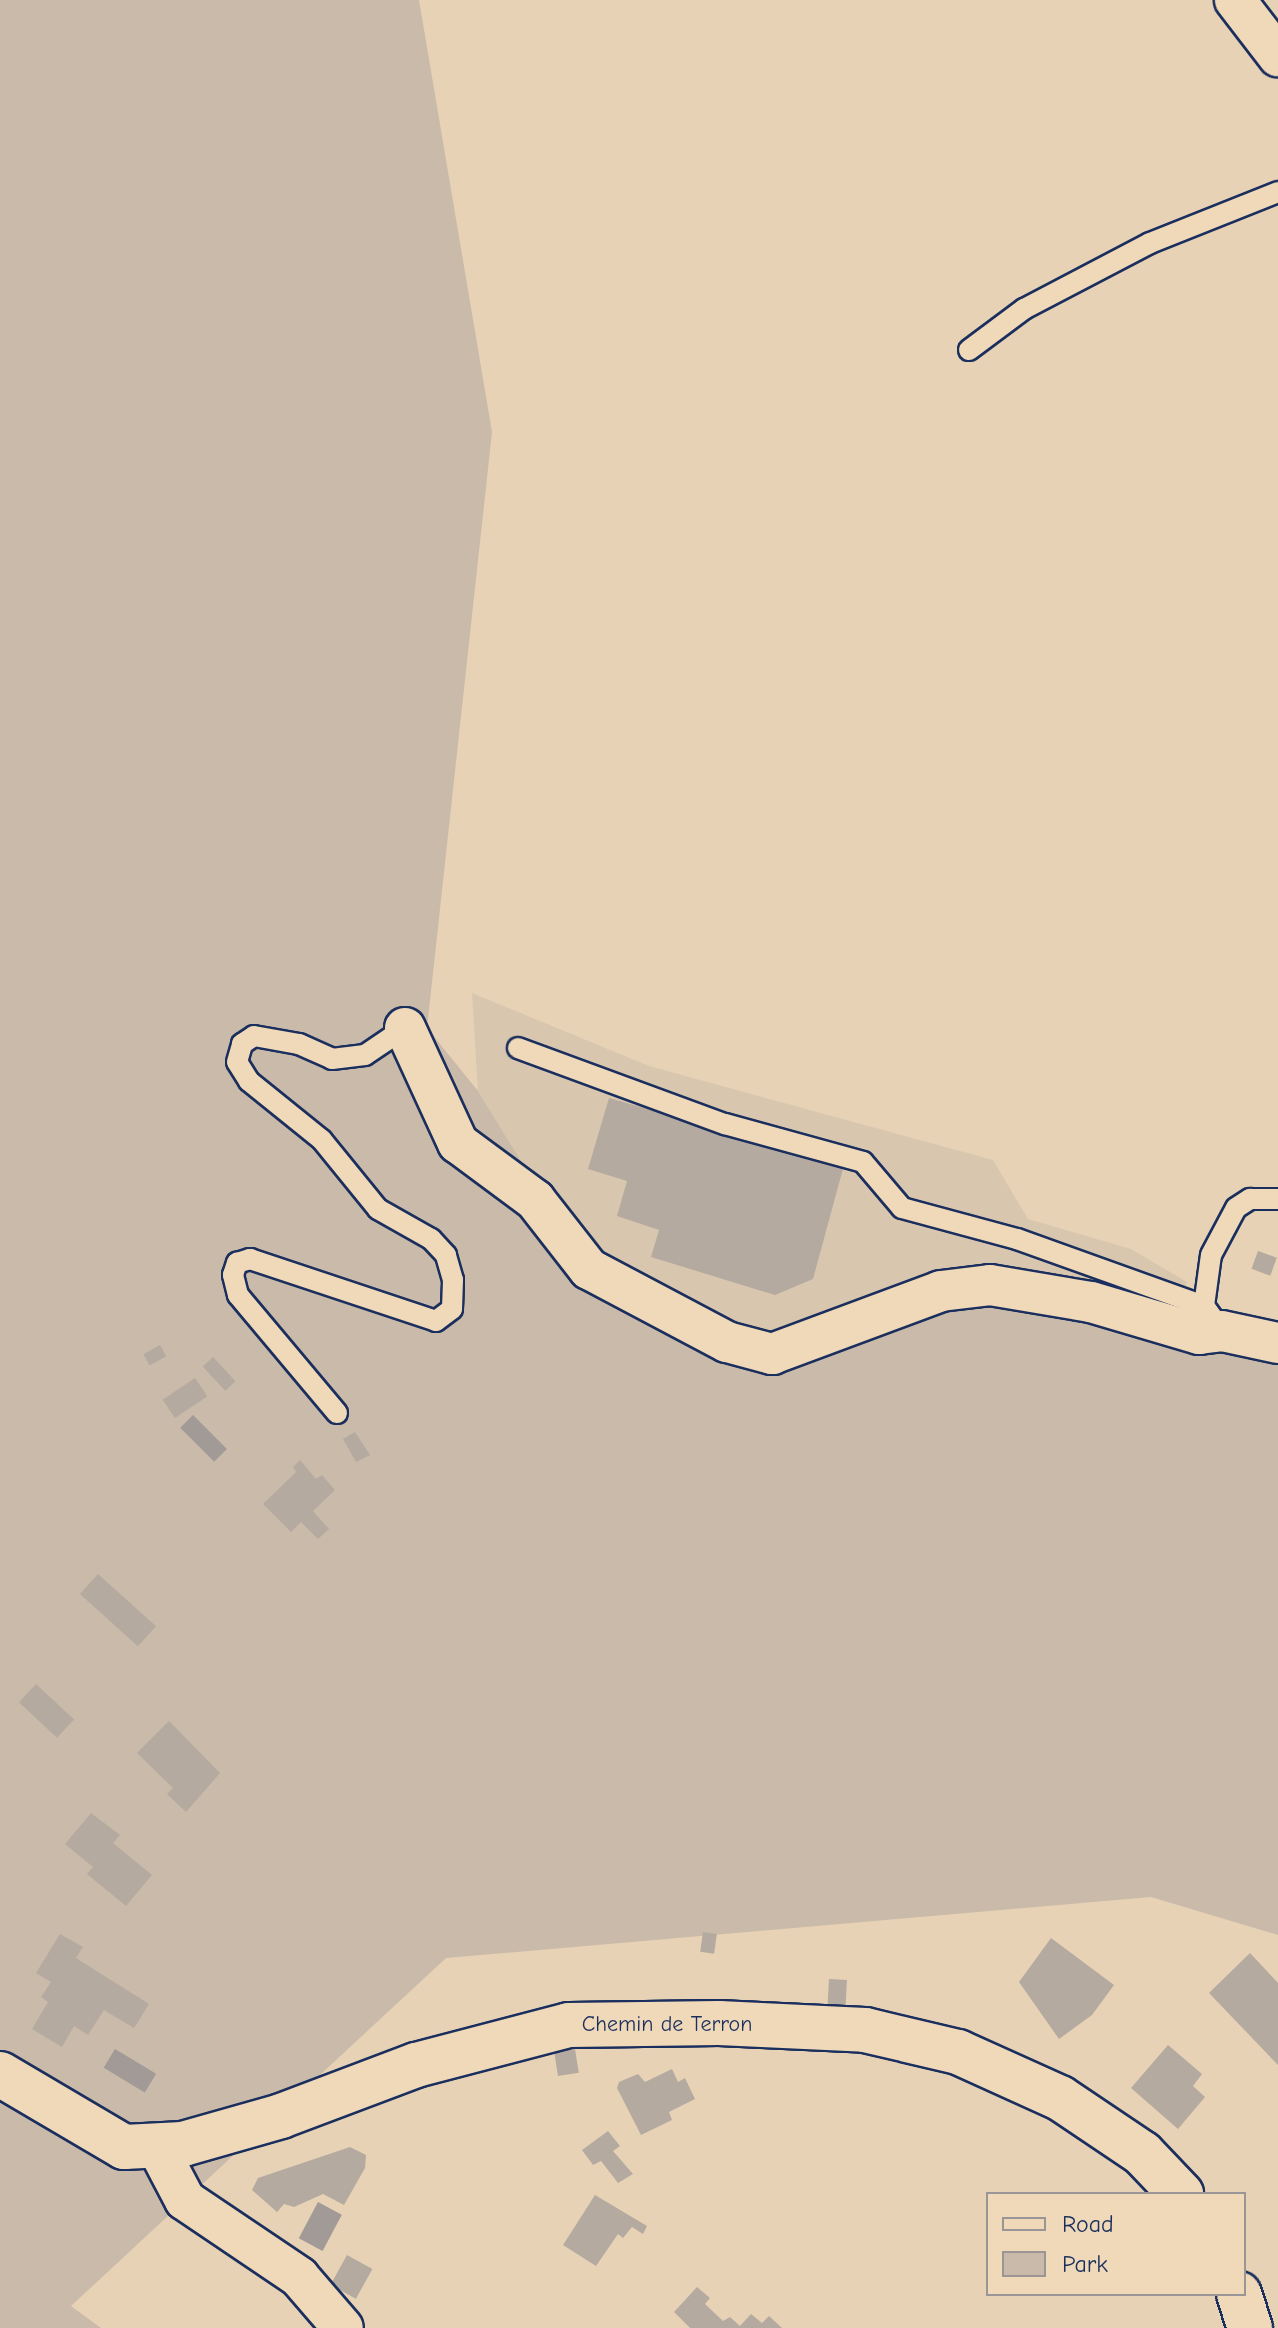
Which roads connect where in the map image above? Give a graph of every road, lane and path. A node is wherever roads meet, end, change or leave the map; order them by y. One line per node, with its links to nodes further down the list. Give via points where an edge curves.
1 (1235, 0): 2 (street)
2 (1278, 56)
3 (1278, 192): 4 (lane, via 1136,250 1024,309)
4 (969, 350)
5 (405, 1028): 8 (street, via 458,1143 535,1200 589,1269 727,1342 772,1354 941,1291 990,1285 1091,1302 1199,1334); 10 (lane, via 365,1055 332,1059 299,1044 254,1036 242,1044 237,1062 249,1081 322,1140 378,1209 431,1239 446,1255 453,1280 452,1309 436,1321 250,1259 237,1263 233,1275 238,1295)
6 (518, 1048): 8 (lane, via 725,1124 863,1162 902,1208 1017,1239)
7 (1278, 1199): 8 (lane, via 1250,1199 1236,1208 1211,1255)
8 (1213, 1319): 9 (street)
9 (1278, 1343)
10 (337, 1413)
11 (0, 2074): 12 (street, Chemin de Terron, via 124,2147)
12 (156, 2145): 13 (street, Chemin de Terron, via 183,2144 239,2128 416,2065 569,2025 719,2023 865,2030 958,2052 1060,2098 1142,2153); 15 (street, via 185,2200 299,2277)
13 (1179, 2192)
14 (1240, 2296): 16 (street)
15 (343, 2328)
16 (1250, 2328)

